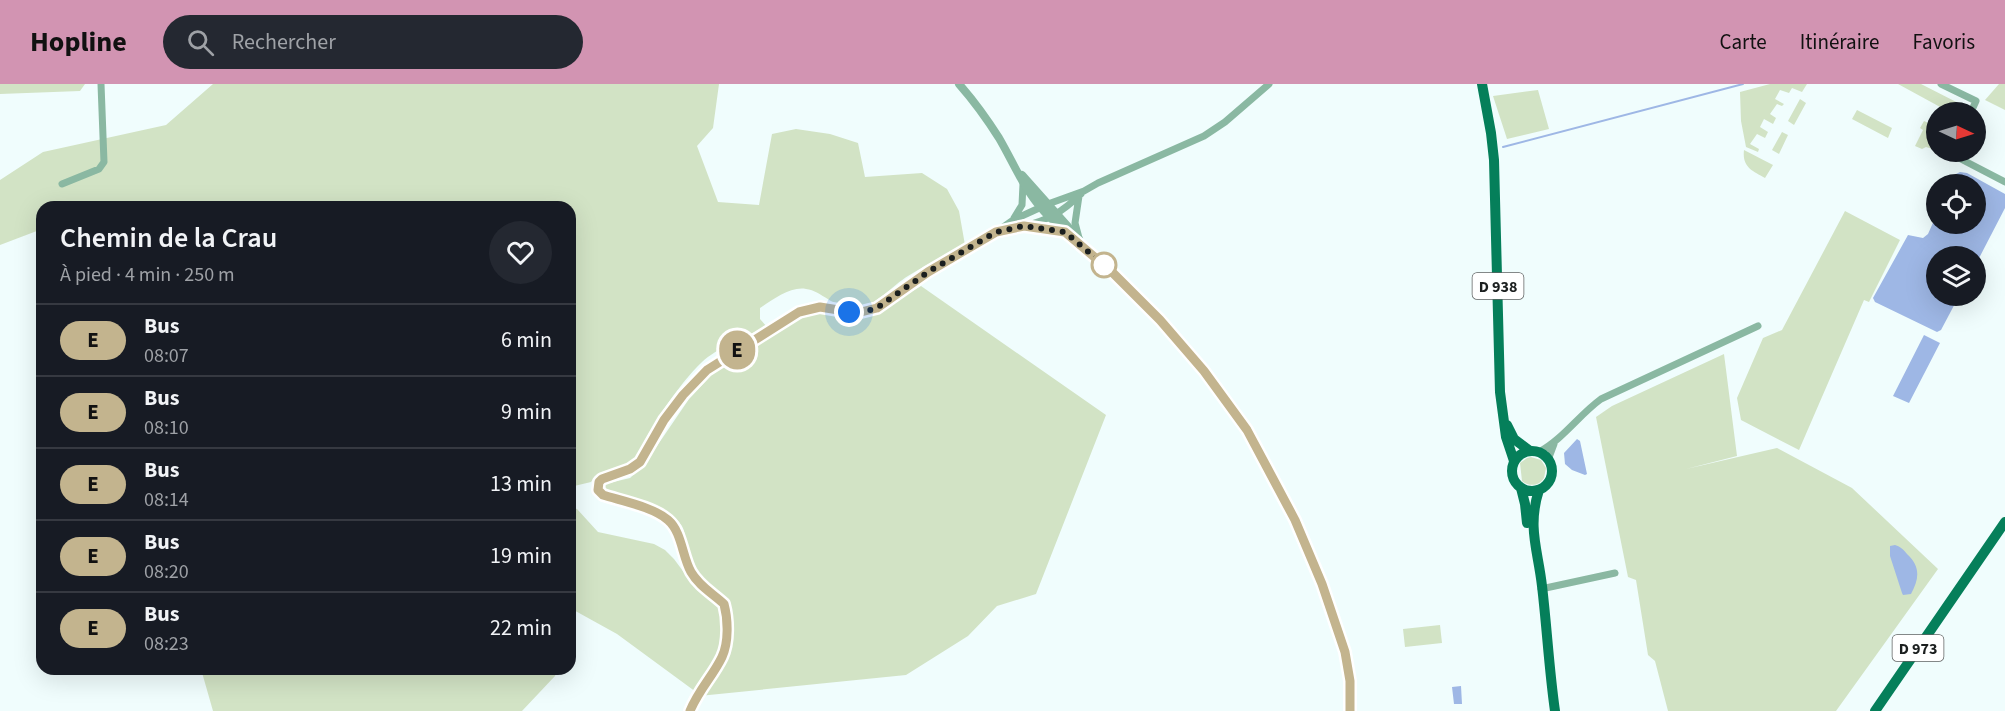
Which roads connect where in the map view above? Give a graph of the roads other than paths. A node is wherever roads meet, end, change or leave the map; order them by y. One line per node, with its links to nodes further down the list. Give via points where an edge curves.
1 (101, 84): 10 (street, via 104,162 99,169)
2 (958, 84): 8 (street, via 987,119)
3 (1269, 84): 12 (street, via 1204,136 1098,183)
4 (1480, 84): 22 (main road, D 938, via 1487,109 1496,188)
5 (1941, 84): 6 (street)
6 (1976, 102)
7 (1967, 162): 9 (street)
8 (1014, 166): 11 (street); 13 (street)
9 (2005, 182)
10 (62, 184)
11 (1023, 184): 13 (street); 15 (street, via 1022,205)
12 (1082, 194): 13 (street); 14 (street); 19 (street, via 1075,223)
13 (1044, 206): 14 (street); 15 (street)
14 (1053, 216): 16 (street); 18 (street); 19 (street)
15 (1013, 220): 17 (street)
16 (1024, 226): 17 (street); 18 (street)
17 (996, 232): 32 (street, via 877,308 857,313 820,307 804,310 715,363 683,395 636,466 599,482 598,490 603,495 668,520 677,533 690,571 702,587 724,604 724,653)
18 (1065, 232): 20 (street)
19 (1079, 238): 20 (street)
20 (1086, 249): 33 (street, via 1183,346 1230,404 1261,454 1299,528 1341,636 1349,673)
21 (1758, 326): 23 (street, via 1601,399)
22 (1502, 408): 24 (main road, D 938, via 1514,439); 26 (main road, D 938)
23 (1554, 444): 24 (street); 25 (street)
24 (1534, 452): 25 (main road, D 938); 26 (main road, via 1521,454)
25 (1548, 460): 28 (main road, D 938, via 1552,475)
26 (1514, 461): 27 (main road, D 938, via 1513,479)
27 (1521, 488): 28 (main road); 31 (main road, D 938, via 1529,548)
28 (1539, 490): 31 (main road, D 938, via 1533,531)
29 (2005, 522): 35 (main road, D 973)
30 (1615, 573): 31 (street)
31 (1540, 589): 34 (main road, D 938)
32 (690, 711)
33 (1350, 711)
34 (1556, 711)
35 (1875, 711)

